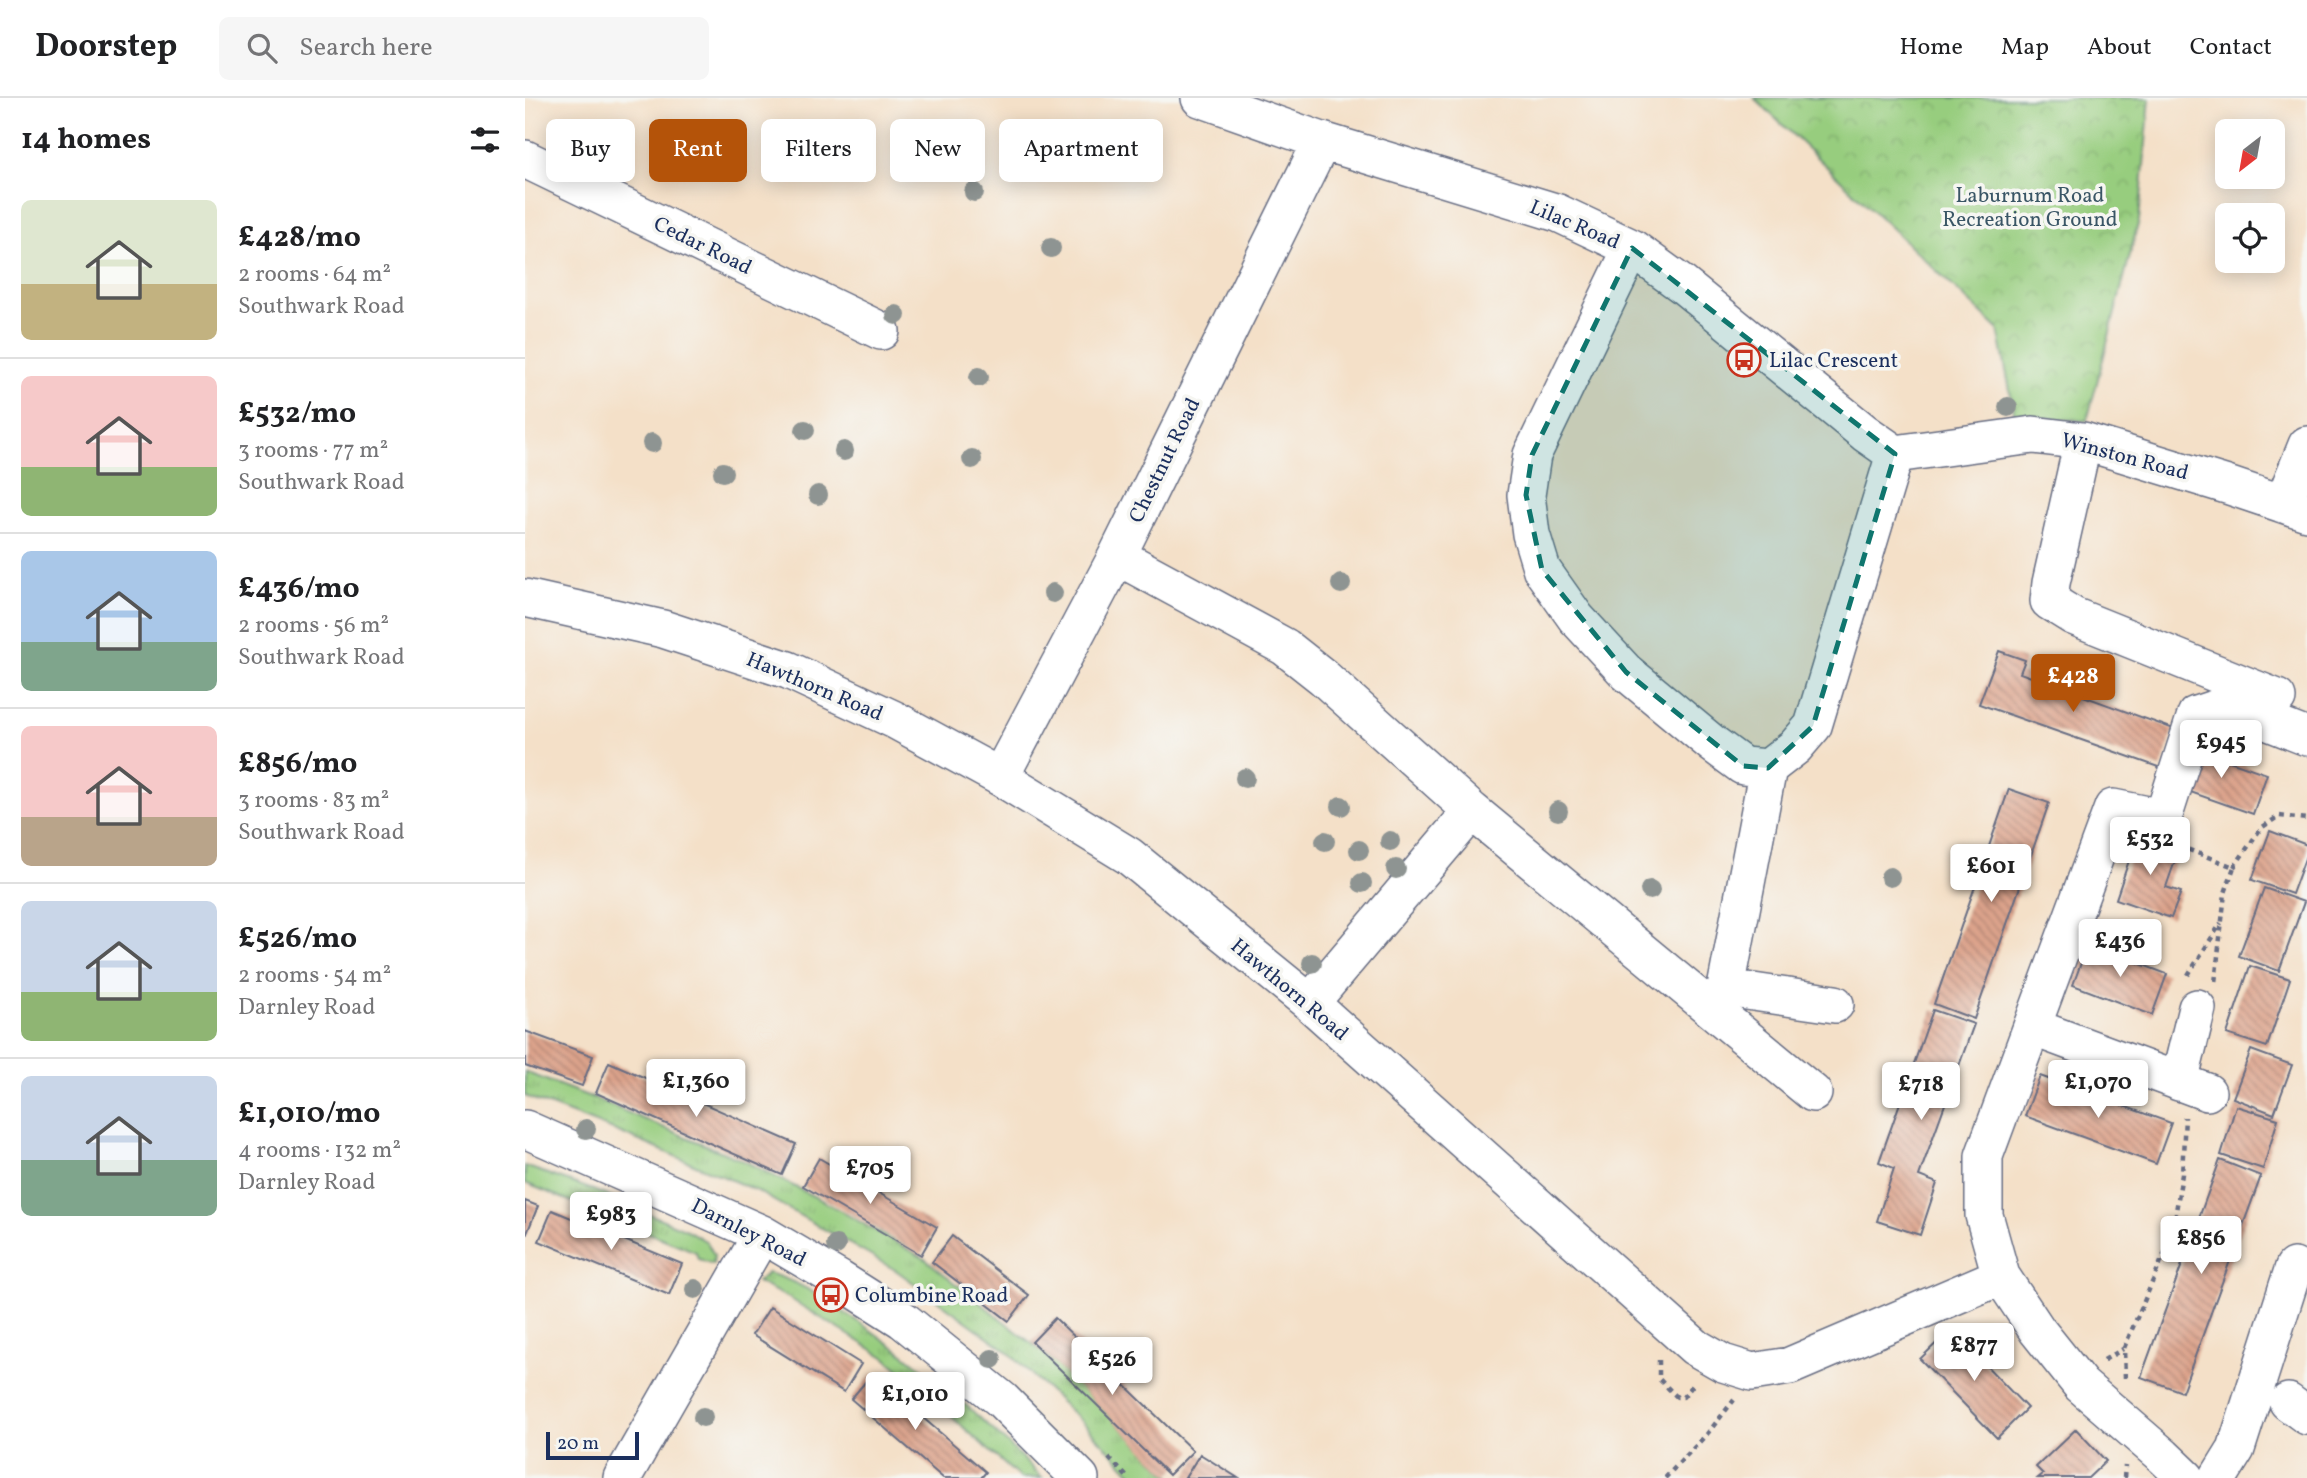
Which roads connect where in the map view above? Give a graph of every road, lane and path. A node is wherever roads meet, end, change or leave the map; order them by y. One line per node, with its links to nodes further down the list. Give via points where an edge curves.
1 (1201, 98): 2 (street, Lilac Road)
2 (1322, 141): 4 (street, Lilac Road, via 1558,213); 10 (street, Chestnut Road)
3 (525, 159): 5 (street, Cedar Road)
4 (1632, 248): 8 (street, Lilac Road); 14 (street, via 1532,454 1527,495 1531,534 1542,570 1576,618 1626,672 1743,766)
5 (881, 331)
6 (2083, 441): 8 (street, Winston Road, via 2033,435); 9 (street, Winston Road); 12 (street, via 2049,601 2073,617)
7 (2307, 445): 9 (street)
8 (1895, 454): 14 (street, via 1813,726)
9 (2295, 508)
10 (1117, 556): 15 (street, Chestnut Road); 16 (street, via 1293,652)
11 (525, 598): 15 (street, Hawthorn Road, via 663,629 788,670 895,720)
12 (2307, 710)
13 (2307, 737): 17 (street, via 2226,705 2196,715)
14 (1768, 768): 22 (street, via 1726,988)
15 (1000, 777): 21 (street, Hawthorn Road, via 1129,856)
16 (1472, 810): 21 (street); 26 (street)
17 (2164, 818): 19 (path, via 2160,838); 24 (street, via 2113,808)
18 (2307, 819): 19 (path, via 2279,816 2261,828)
19 (2234, 867): 20 (path)
20 (2221, 923): 23 (path, via 2212,1015); 23 (path, via 2191,969 2178,1001)
21 (1310, 1003): 32 (street, Hawthorn Road, via 1695,1347)
22 (1835, 1004)
23 (2197, 1009): 25 (street)
24 (2032, 1027): 25 (street); 30 (street, via 1984,1156 1984,1215)
25 (2193, 1087): 31 (path, via 2185,1108 2182,1174 2172,1236)
26 (1813, 1093)
27 (525, 1129): 28 (street, Darnley Road)
28 (762, 1234): 34 (street); 35 (street, Darnley Road, via 903,1320 1002,1400)
29 (2294, 1267): 37 (street, via 2236,1449)
30 (2001, 1276): 32 (street, Hawthorn Road, via 1790,1366); 33 (street, via 2081,1385)
31 (2124, 1348)
32 (1752, 1372): 36 (path, via 1728,1409)
33 (2165, 1471)
34 (622, 1478)
35 (1080, 1478)
36 (1665, 1478)
37 (2218, 1478)

